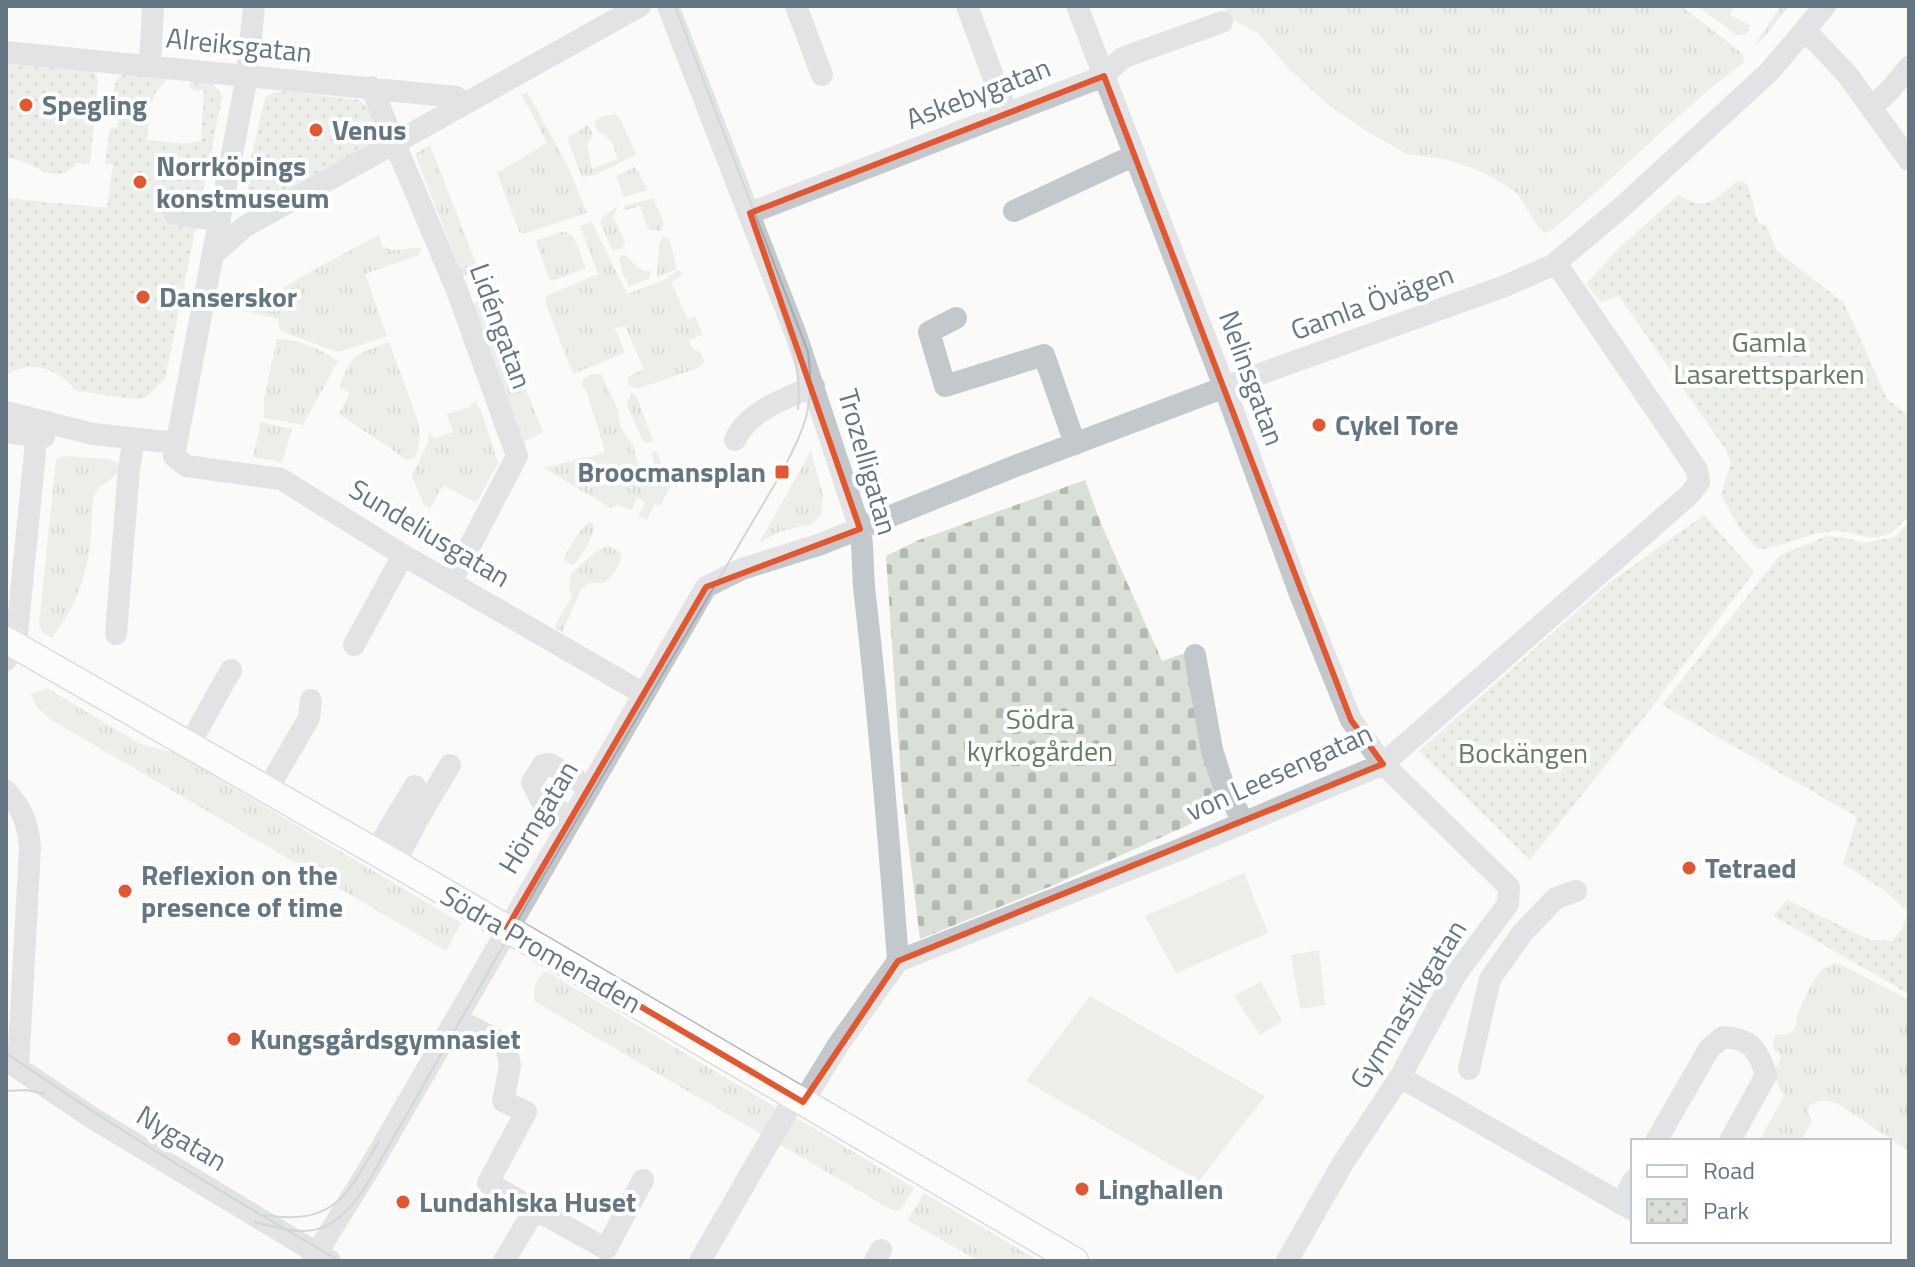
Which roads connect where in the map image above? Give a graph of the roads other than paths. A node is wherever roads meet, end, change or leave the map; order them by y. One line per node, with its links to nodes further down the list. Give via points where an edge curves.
1 (153, 6): 12 (street)
2 (254, 6): 15 (street)
3 (640, 6): 18 (street)
4 (668, 6): 25 (street, Trozelligatan)
5 (796, 6): 14 (street)
6 (967, 6): 20 (street)
7 (1077, 6): 16 (street, Nelinsgatan)
8 (1825, 6): 10 (street, Gamla Övägen)
9 (1222, 22): 16 (street, Askebygatan, via 1122,58)
10 (1805, 30): 19 (street); 29 (street, Gamla Övägen, via 1769,72)
11 (6, 52): 12 (street, Alreiksgatan)
12 (150, 66): 15 (street, Alreiksgatan)
13 (1909, 67): 19 (street)
14 (822, 75)
15 (247, 76): 17 (street, Alreiksgatan); 27 (street)
16 (1104, 76): 20 (street, Askebygatan); 22 (street, Nelinsgatan)
17 (371, 87): 18 (street, Alreiksgatan, via 456,97); 21 (street, Lidéngatan)
18 (465, 103): 21 (street)
19 (1871, 108): 23 (street)
20 (1007, 114): 25 (street, Askebygatan)
21 (395, 144): 28 (street, via 244,227); 43 (street, Lidéngatan, via 456,288 517,456)
22 (1135, 155): 24 (street); 32 (street, Nelinsgatan)
23 (1909, 160)
24 (1014, 211)
25 (750, 213): 31 (street, Trozelligatan)
26 (175, 214): 27 (street)
27 (220, 221): 28 (street)
28 (214, 254): 40 (street)
29 (1556, 263): 32 (street, Gamla Övägen); 52 (street, von Leesengatan, via 1697,470 1699,482)
30 (956, 318): 39 (street, via 929,332 945,386 1044,355)
31 (814, 386): 38 (street, via 750,418); 41 (street, Trozelligatan)
32 (1225, 389): 39 (street, Gamla Övägen); 52 (street, Nelinsgatan, via 1351,720)
33 (15, 414): 35 (street); 36 (street)
34 (6, 432): 36 (street)
35 (93, 434): 36 (street); 37 (street, Sundeliusgatan)
36 (35, 437): 46 (street)
37 (134, 438): 40 (street, Sundeliusgatan); 44 (street)
38 (735, 440)
39 (1075, 444): 41 (street, Gamla Övägen)
40 (175, 450): 42 (street, Sundeliusgatan, via 186,466 281,479)
41 (860, 529): 49 (street, Hörngatan, via 742,569 706,587); 63 (street, Trozelligatan)
42 (403, 555): 43 (street, Sundeliusgatan); 45 (street)
43 (451, 582): 49 (street, Sundeliusgatan)
44 (116, 634)
45 (354, 645)
46 (9, 648): 51 (main road, Södra Promenaden)
47 (1195, 655): 59 (street, via 1212,750)
48 (231, 670): 51 (street)
49 (644, 694): 55 (street, Hörngatan)
50 (311, 700): 56 (street, via 309,718)
51 (189, 745): 56 (main road, Södra Promenaden)
52 (1383, 764): 59 (street, von Leesengatan); 64 (street, Gymnastikgatan, via 1509,887 1508,904)
53 (450, 765): 60 (street, via 418,819)
54 (415, 786): 60 (street)
55 (590, 788): 58 (street, Hörngatan); 58 (street, via 550,764 543,765 532,782 541,800)
56 (267, 790): 60 (main road, Södra Promenaden)
57 (6, 791): 68 (street, via 21,807 30,848)
58 (572, 818): 62 (street, Hörngatan)
59 (1244, 823): 63 (street, von Leesengatan)
60 (385, 858): 62 (main road, Södra Promenaden)
61 (1576, 891): 65 (street, via 1556,898 1523,932)
62 (507, 928): 66 (street, Hörngatan); 70 (main road, Södra Promenaden)
63 (898, 961): 70 (street)
64 (1461, 966): 65 (street); 69 (street, Gymnastikgatan)
65 (1490, 980): 67 (street)
66 (457, 1019): 75 (street, via 506,1045 510,1066 503,1101 526,1112 488,1183); 76 (street, Hörngatan)
67 (1469, 1069)
68 (10, 1070): 76 (street, Nygatan, via 38,1082 154,1166)
69 (1400, 1077): 74 (street); 80 (street, Gymnastikgatan)
70 (799, 1100): 78 (street); 79 (main road, Södra Promenaden)
71 (1657, 1139): 72 (street, via 1709,1049 1723,1037 1741,1038 1760,1054 1766,1075)
72 (1731, 1139)
73 (643, 1180): 75 (street, via 606,1249)
74 (1627, 1207)
75 (535, 1209): 77 (street)
76 (319, 1258)
77 (504, 1261)
78 (700, 1261)
79 (1075, 1261)
80 (1287, 1261)

